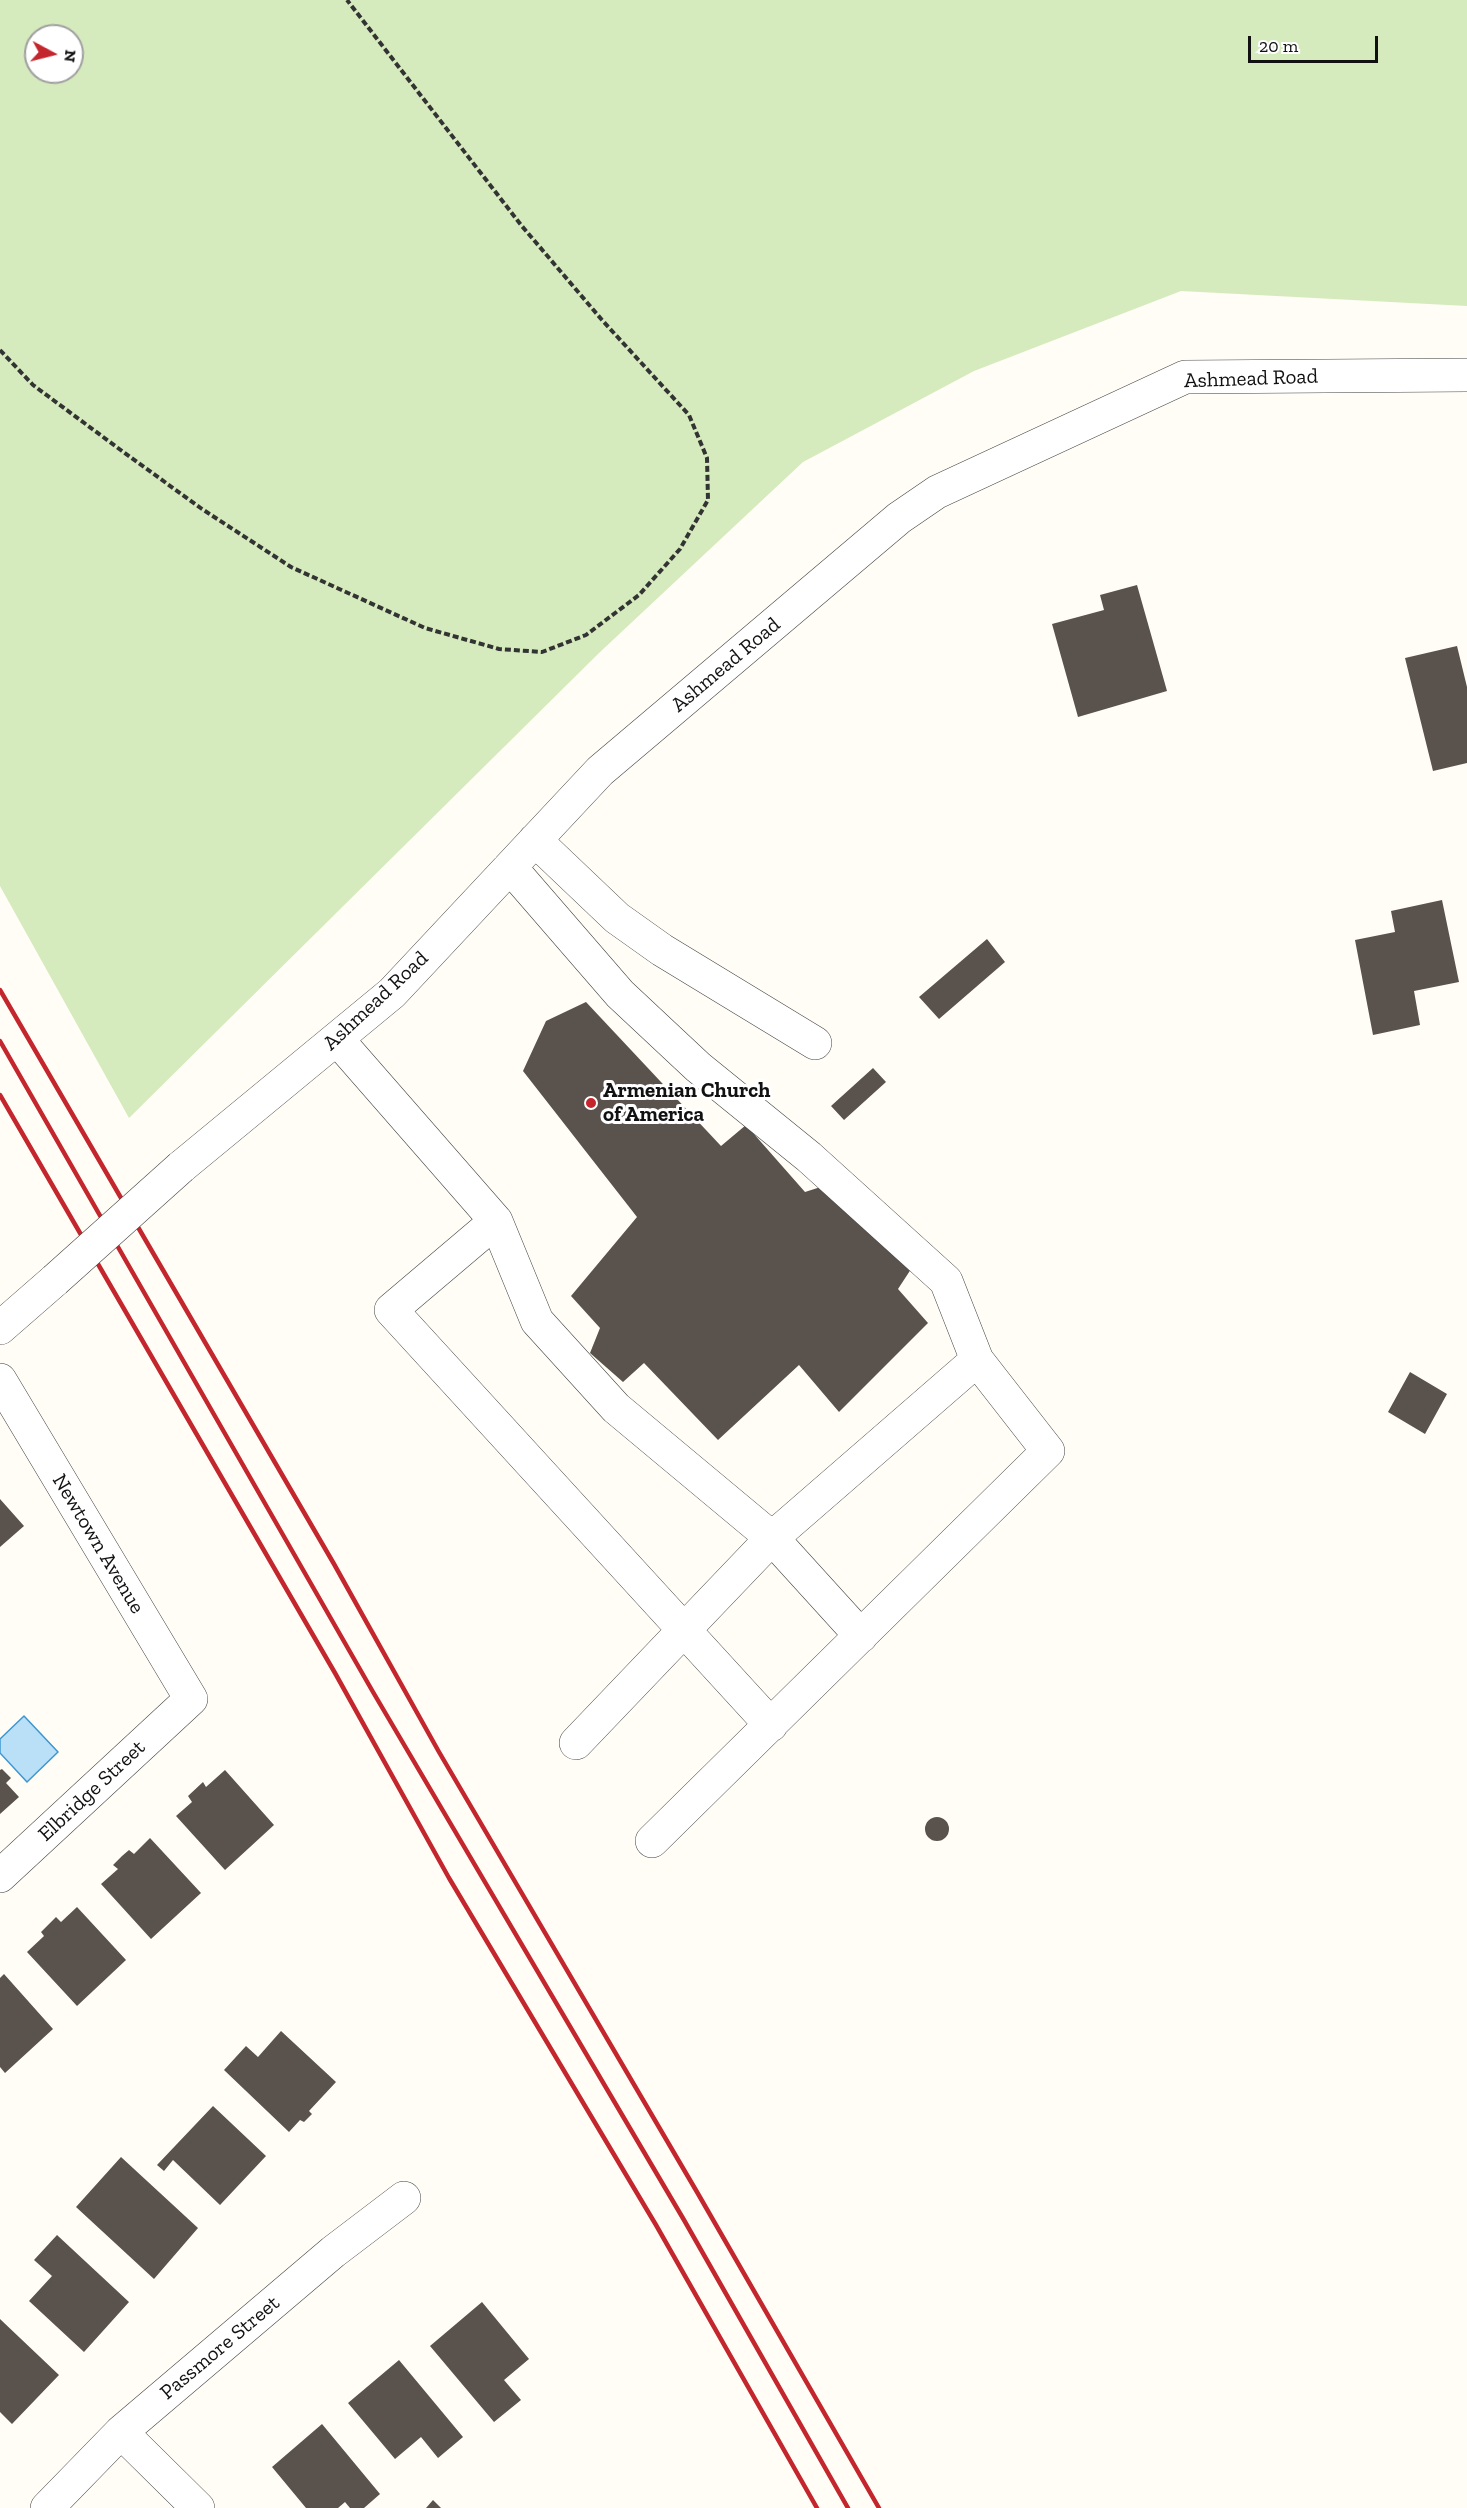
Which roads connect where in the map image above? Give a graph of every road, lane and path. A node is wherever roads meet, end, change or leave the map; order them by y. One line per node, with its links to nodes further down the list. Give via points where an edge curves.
1 (347, 0): 2 (path, via 521,225 690,415 707,458 708,500 680,549 639,595 586,635 542,652 500,649 425,628 291,567 242,535 33,385)
2 (0, 350)
3 (1467, 375): 4 (street, Ashmead Road, via 1185,377 937,492 899,518 600,771)
4 (535, 840): 5 (street, Ashmead Road); 7 (street, via 617,918 662,950)
5 (510, 867): 6 (street, Ashmead Road, via 392,993); 10 (street, via 620,994 698,1067 809,1157 946,1281)
6 (337, 1039): 8 (street); 9 (street, Ashmead Road, bridge, via 181,1167)
7 (815, 1043)
8 (496, 1221): 12 (street, via 537,1321 616,1408); 13 (street, via 391,1310)
9 (0, 1328)
10 (977, 1360): 12 (street); 14 (street, via 1048,1451)
11 (0, 1380): 15 (street, Newtown Avenue, via 191,1700)
12 (772, 1538): 13 (street); 14 (street)
13 (684, 1629): 16 (street); 17 (street)
14 (861, 1636): 16 (street)
15 (183, 1706): 19 (street, Elbridge Street)
16 (771, 1725): 18 (street)
17 (576, 1743)
18 (651, 1841)
19 (0, 1876)
20 (404, 2198): 21 (street, Passmore Street, via 333,2252)
21 (121, 2432): 22 (street, Passmore Street); 23 (street)
22 (46, 2508)
23 (198, 2508)

